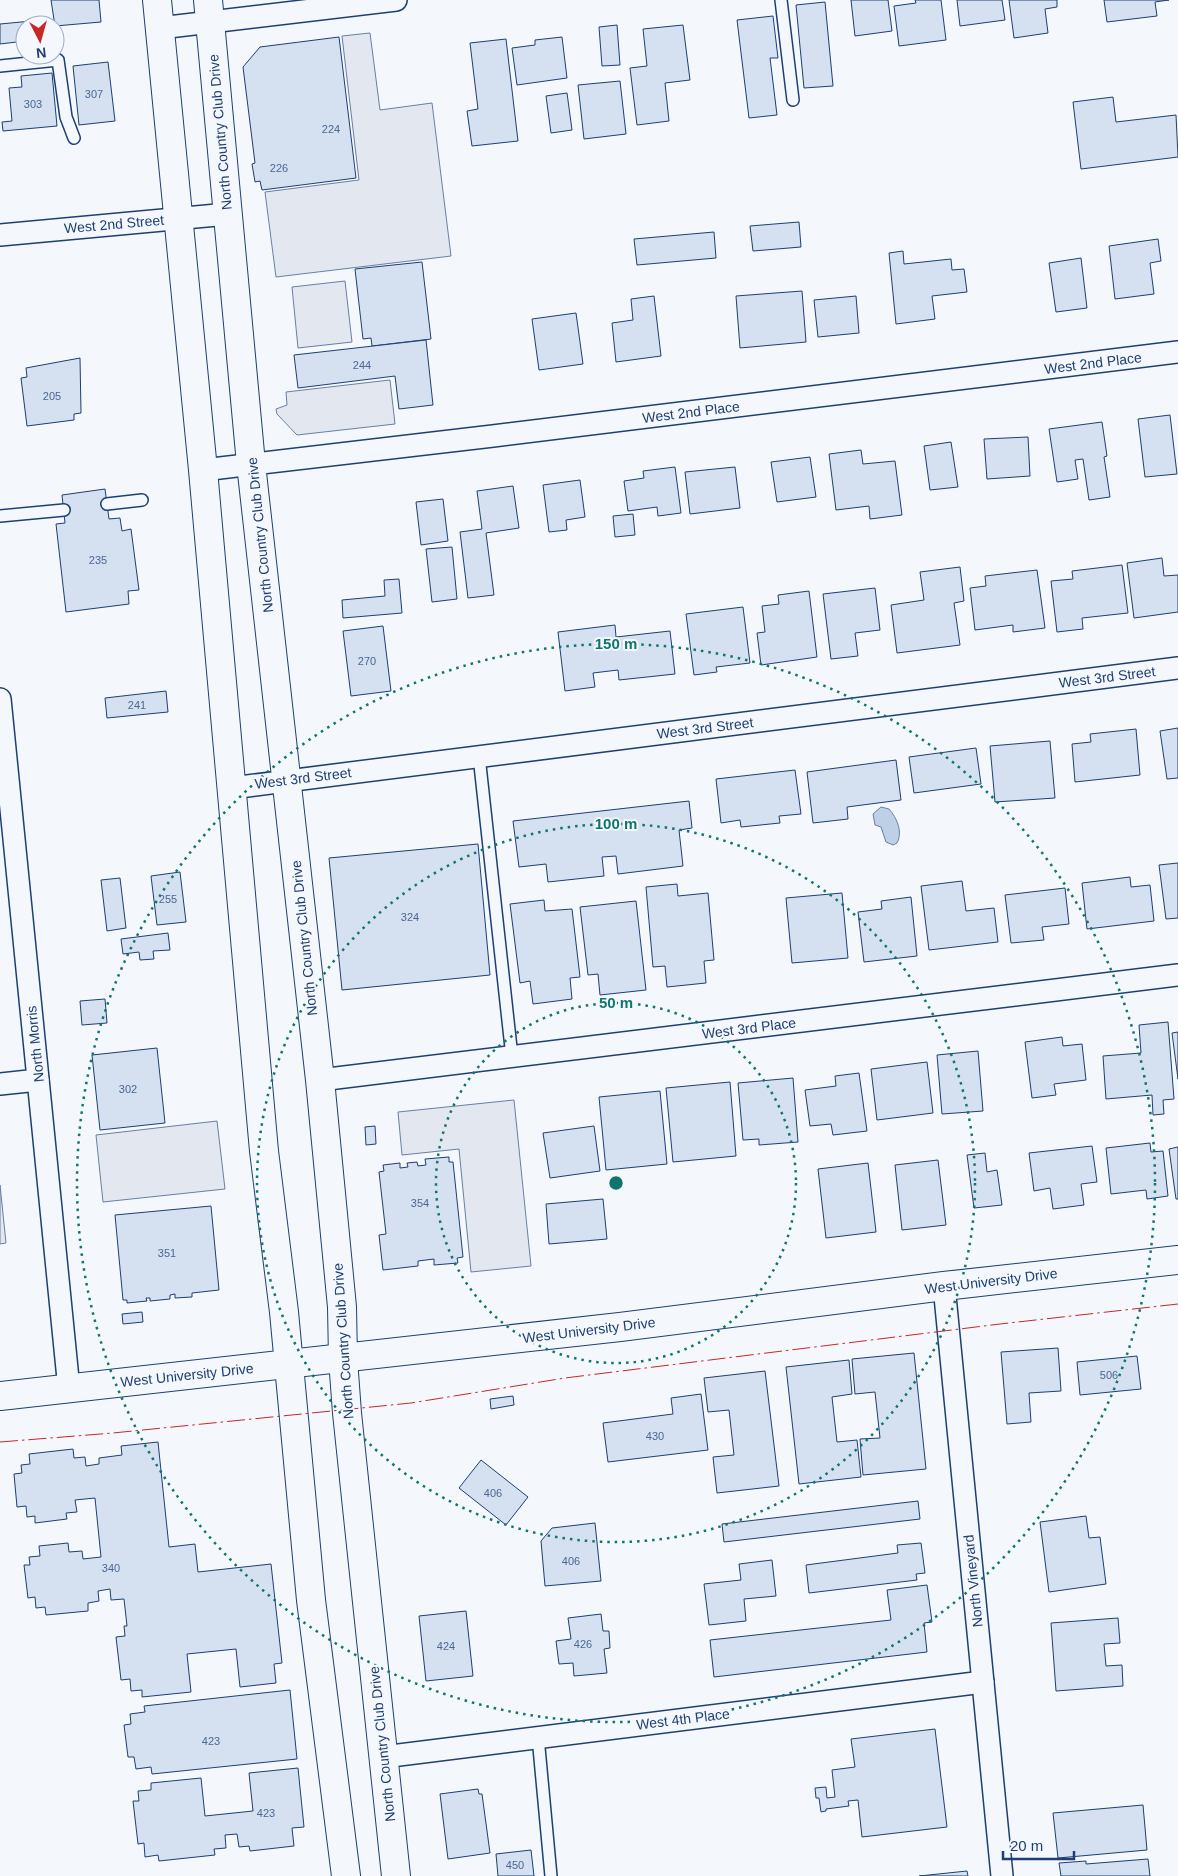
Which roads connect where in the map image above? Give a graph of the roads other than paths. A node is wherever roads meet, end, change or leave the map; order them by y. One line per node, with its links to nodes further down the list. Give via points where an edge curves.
1 (157, 0): 6 (main road)
2 (396, 0): 4 (street)
3 (781, 0): 8 (lane)
4 (345, 3): 5 (street)
5 (209, 11): 6 (street); 10 (main road, North Country Club Drive)
6 (160, 28): 11 (main road)
7 (0, 66): 9 (lane, via 58,60 66,117)
8 (793, 100)
9 (74, 138)
10 (228, 214): 11 (street, West 2nd Street); 14 (main road, North Country Club Drive)
11 (179, 218): 12 (street, West 2nd Street); 15 (main road)
12 (0, 235)
13 (1178, 352): 14 (street, West 2nd Place)
14 (252, 464): 15 (street, West 2nd Place); 23 (main road, North Country Club Drive)
15 (203, 470): 24 (main road)
16 (142, 500): 17 (lane)
17 (107, 504)
18 (64, 510): 19 (lane)
19 (0, 516)
20 (1178, 668): 22 (street, West 3rd Street)
21 (0, 699): 27 (street, North Morris)
22 (479, 756): 23 (street, West 3rd Street); 26 (lane)
23 (287, 781): 24 (street, West 3rd Street); 28 (main road, North Country Club Drive)
24 (232, 788): 33 (main road, via 264,1151)
25 (1178, 975): 26 (street, West 3rd Place)
26 (512, 1057): 28 (street, West 3rd Place)
27 (38, 1080): 29 (street); 34 (street, North Morris)
28 (320, 1080): 32 (main road, North Country Club Drive, via 342,1307)
29 (0, 1084)
30 (1178, 1260): 31 (main road, West University Drive)
31 (944, 1286): 32 (main road, West University Drive); 36 (street, North Vineyard)
32 (343, 1358): 33 (main road, West University Drive); 38 (main road, North Country Club Drive)
33 (288, 1364): 34 (main road, West University Drive); 39 (main road, via 311,1600)
34 (69, 1388): 35 (main road, West University Drive)
35 (0, 1396)
36 (983, 1682): 37 (street, West 4th Place); 42 (street, North Vineyard)
37 (538, 1737): 38 (street, West 4th Place); 41 (lane)
38 (383, 1757): 40 (main road, North Country Club Drive)
39 (346, 1876)
40 (396, 1876)
41 (551, 1876)
42 (1002, 1876)

